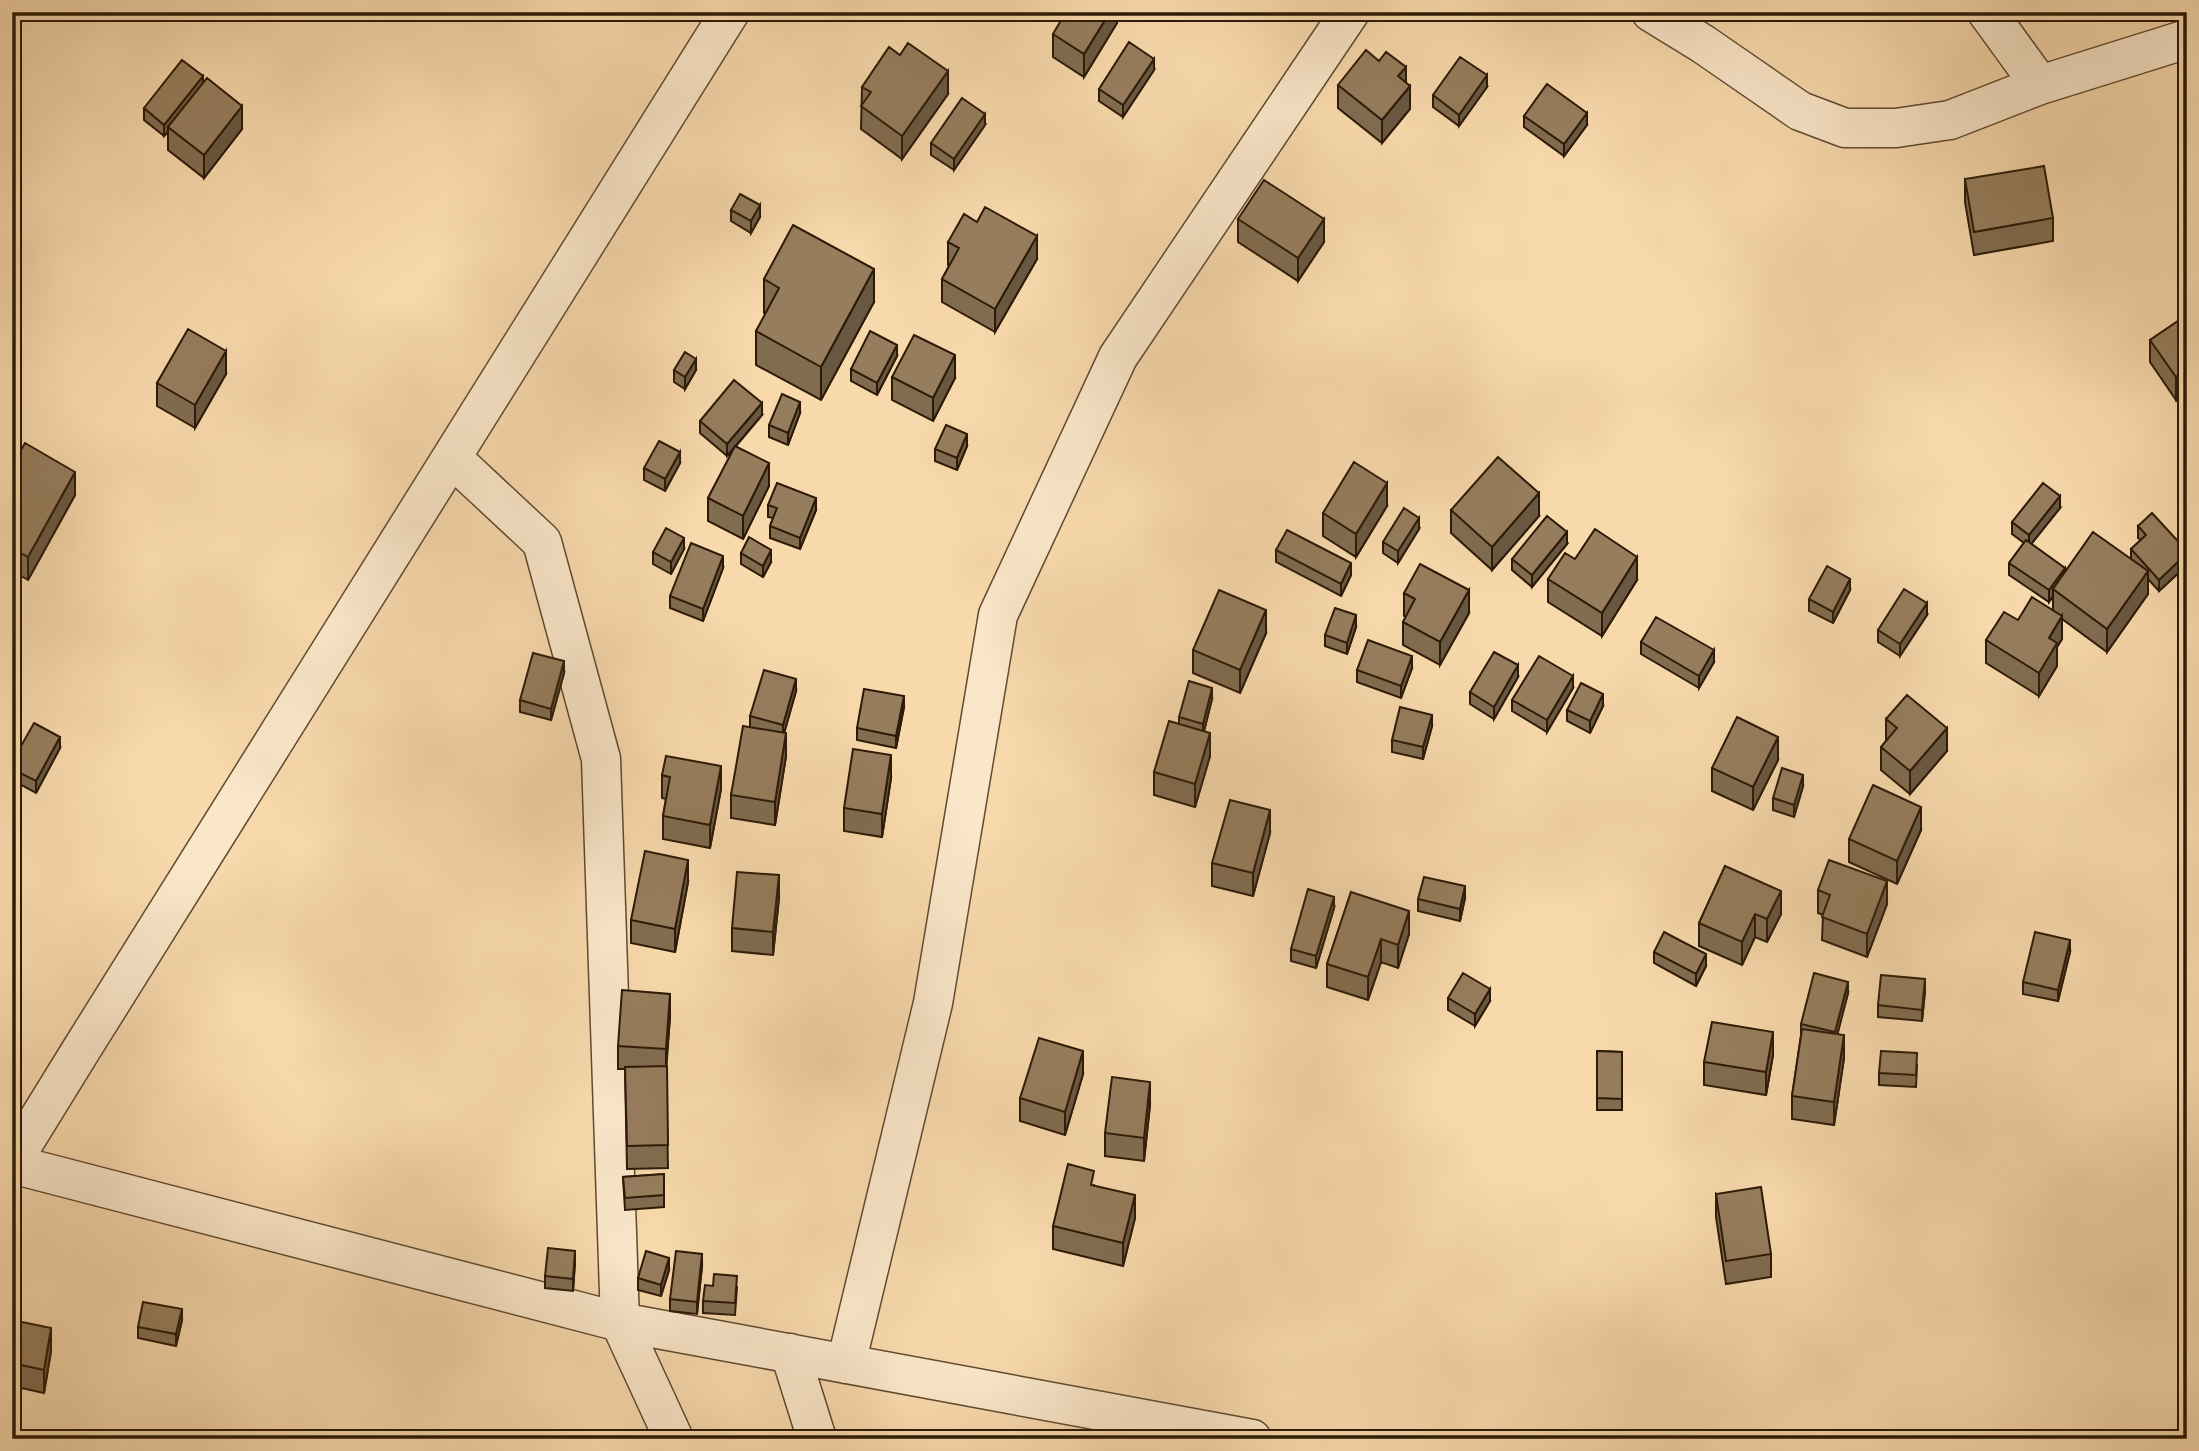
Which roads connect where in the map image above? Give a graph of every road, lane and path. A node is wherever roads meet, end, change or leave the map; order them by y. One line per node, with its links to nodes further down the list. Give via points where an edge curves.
1 (730, 12): 7 (street)
2 (1350, 12): 11 (street, via 1118,357 998,615 933,1003)
3 (1651, 12): 6 (street, via 1800,111 1845,128 1896,128 1950,120)
4 (1987, 12): 6 (street)
5 (2187, 39): 6 (street)
6 (2040, 85)
7 (452, 458): 8 (street); 9 (street, via 542,542 601,759)
8 (12, 1163): 9 (street)
9 (620, 1322): 10 (street); 12 (street)
10 (790, 1353): 11 (street); 13 (street)
11 (846, 1364): 14 (street)
12 (674, 1439)
13 (817, 1439)
14 (1252, 1439)

